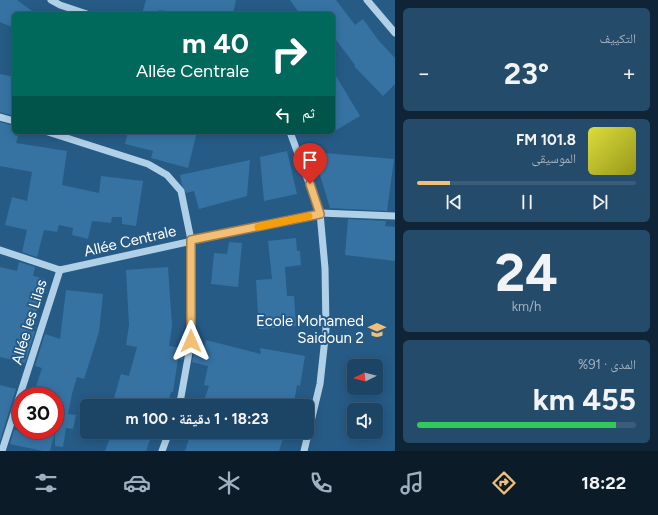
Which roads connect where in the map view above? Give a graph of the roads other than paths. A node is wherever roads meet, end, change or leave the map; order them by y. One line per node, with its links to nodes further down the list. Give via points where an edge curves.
1 (51, 0): 3 (street)
2 (367, 0): 4 (street)
3 (81, 12)
4 (395, 32)
5 (0, 117): 6 (street)
6 (12, 120)
7 (54, 134): 11 (street, via 148,164 167,175 181,191)
8 (291, 134): 9 (street)
9 (320, 214): 10 (street, Allée Centrale); 11 (street, Allée Centrale); 18 (street, via 325,268 326,329 320,384)
10 (395, 216)
11 (191, 240): 13 (street, Allée Centrale); 14 (street, via 191,341)
12 (0, 250): 13 (street)
13 (60, 270): 16 (street, Allée les Lilas)
14 (180, 399)
15 (166, 439): 17 (street)
16 (2, 451)
17 (162, 451)
18 (304, 451)

